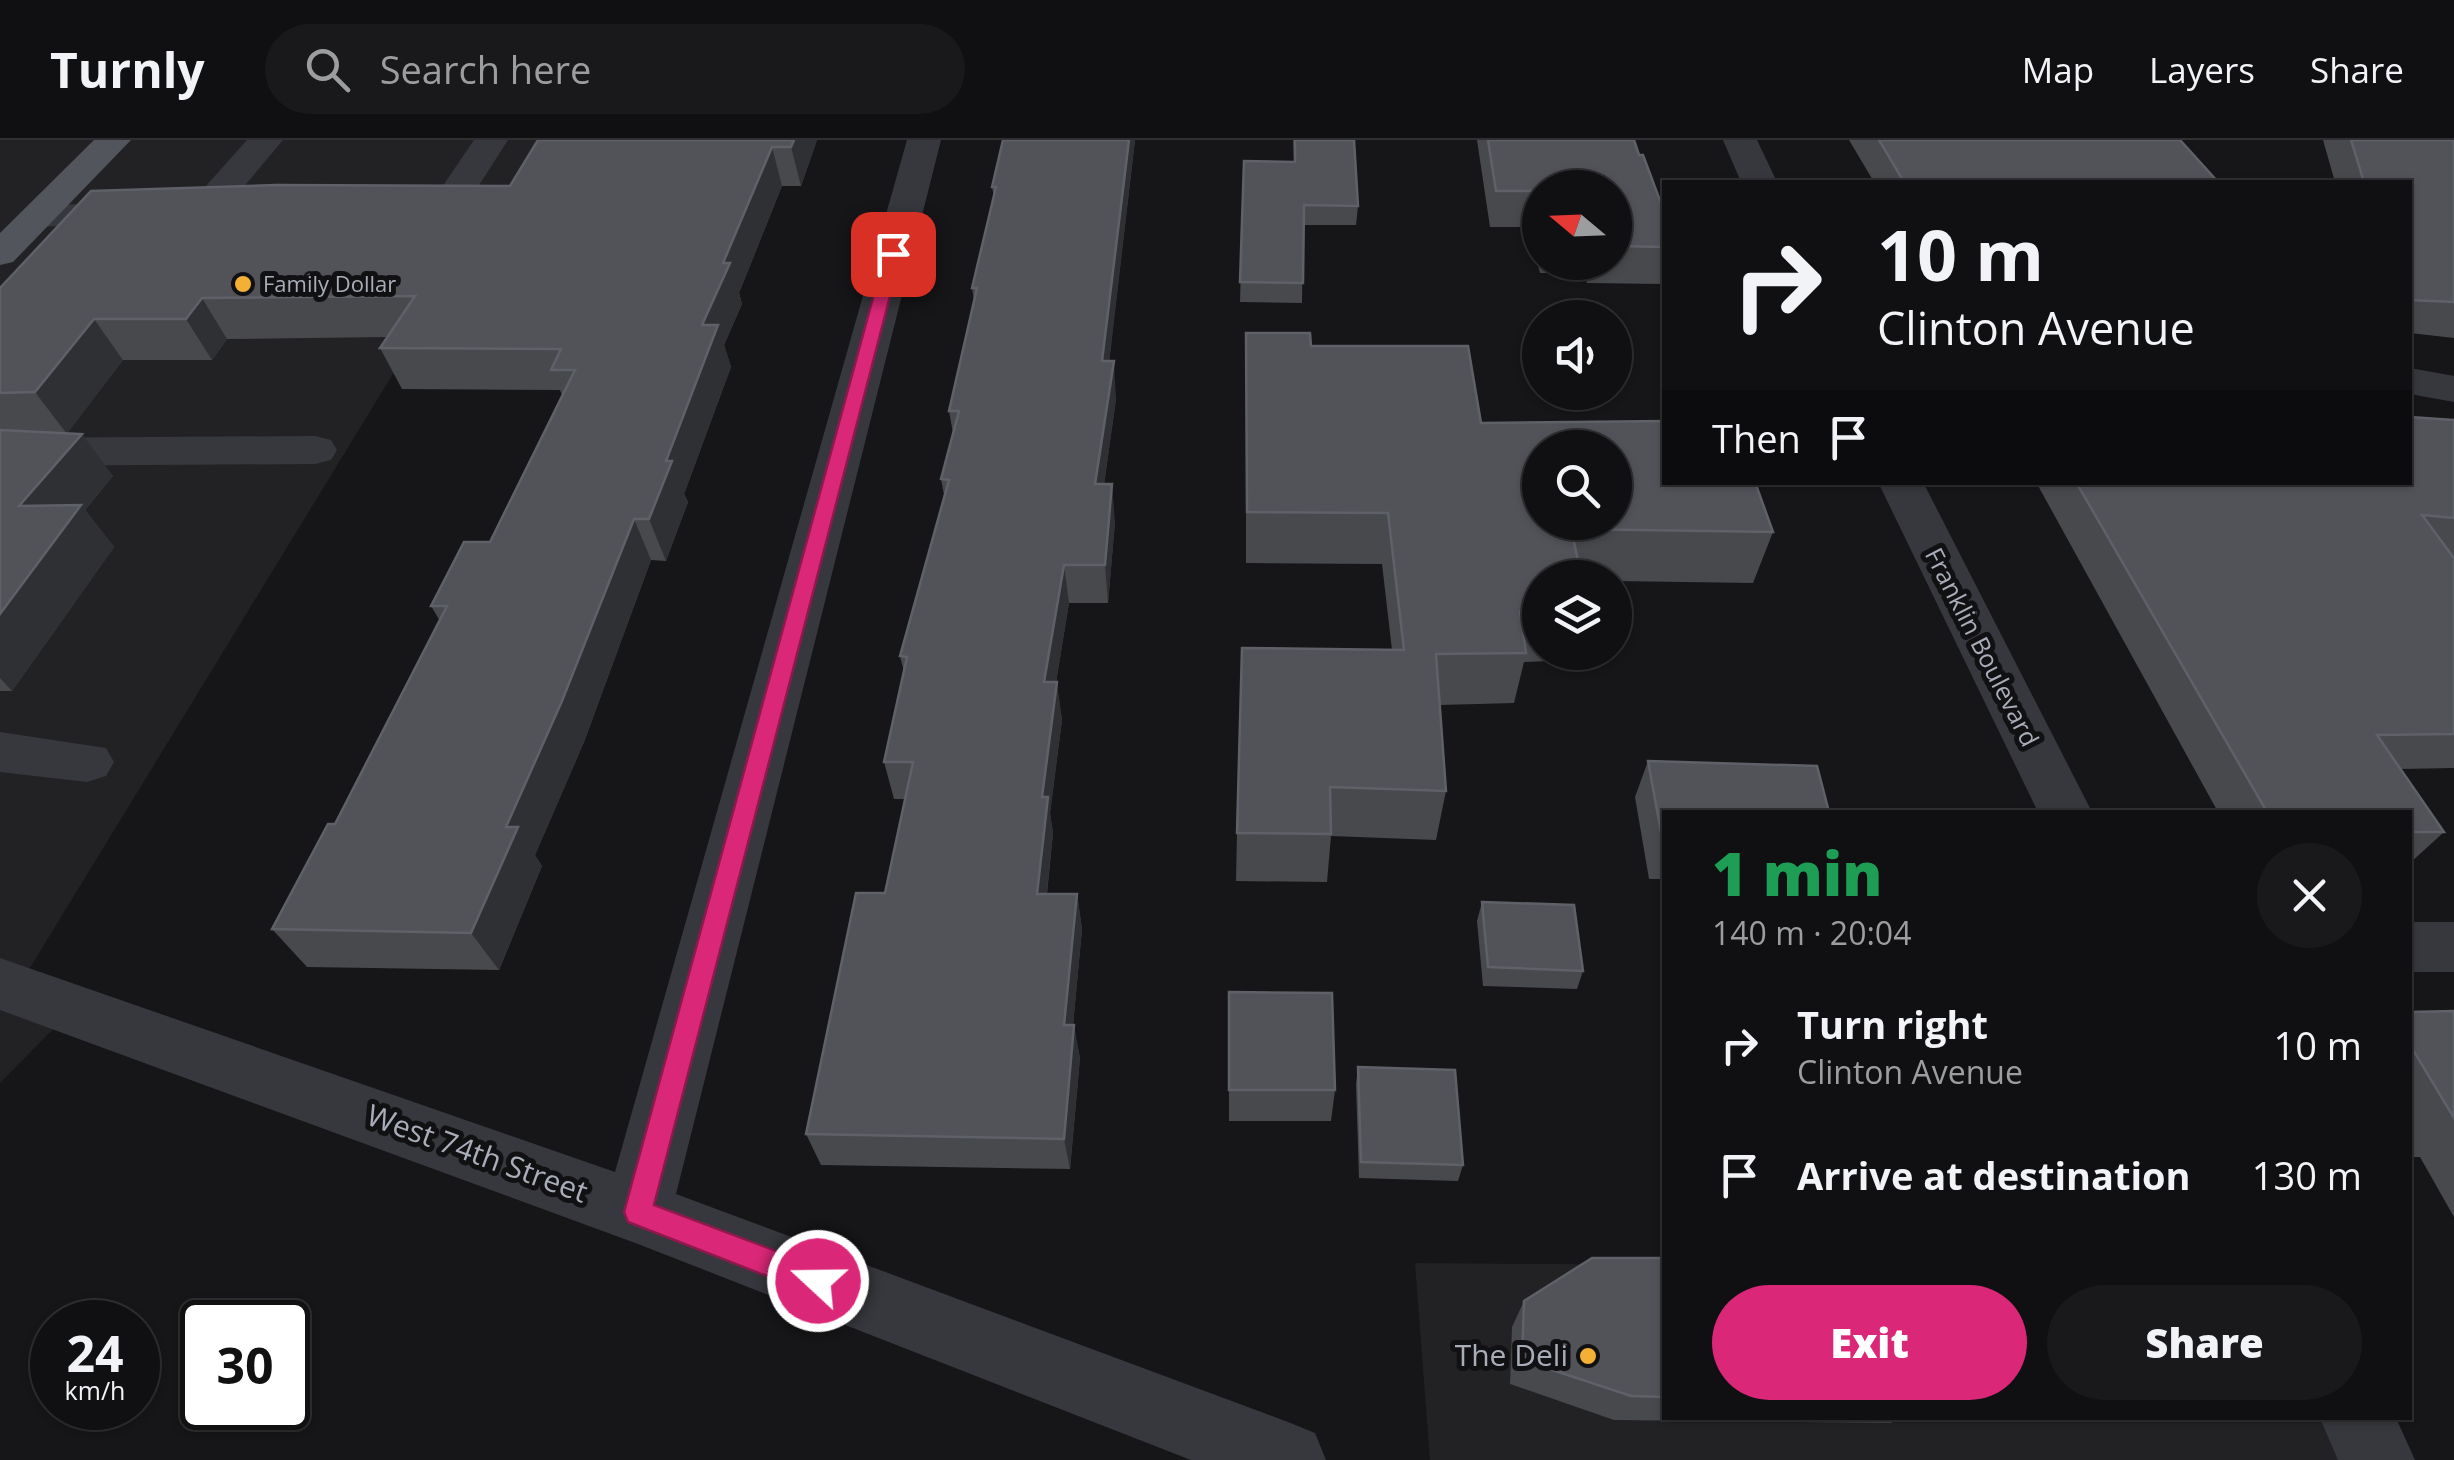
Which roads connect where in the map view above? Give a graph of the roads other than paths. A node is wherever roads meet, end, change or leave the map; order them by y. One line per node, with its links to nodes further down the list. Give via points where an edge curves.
1 (114, 140): 10 (main road)
2 (266, 140): 9 (street)
3 (491, 140): 7 (street, via 447,207)
4 (924, 140): 22 (street)
5 (1740, 140): 6 (street)
6 (1759, 180)
7 (372, 209)
8 (259, 212): 9 (street)
9 (202, 213): 10 (street)
10 (14, 236)
11 (2412, 381): 12 (street)
12 (2454, 388)
13 (315, 450): 14 (street)
14 (0, 452)
15 (1901, 485): 18 (street, Franklin Boulevard)
16 (0, 752): 17 (street)
17 (87, 762)
18 (2063, 810)
19 (2412, 947): 20 (street)
20 (2454, 947)
21 (0, 984): 22 (street, West 74th Street)
22 (638, 1212): 24 (street, West 74th Street)
23 (2357, 1420): 25 (street)
24 (1288, 1460)
25 (2377, 1460)

